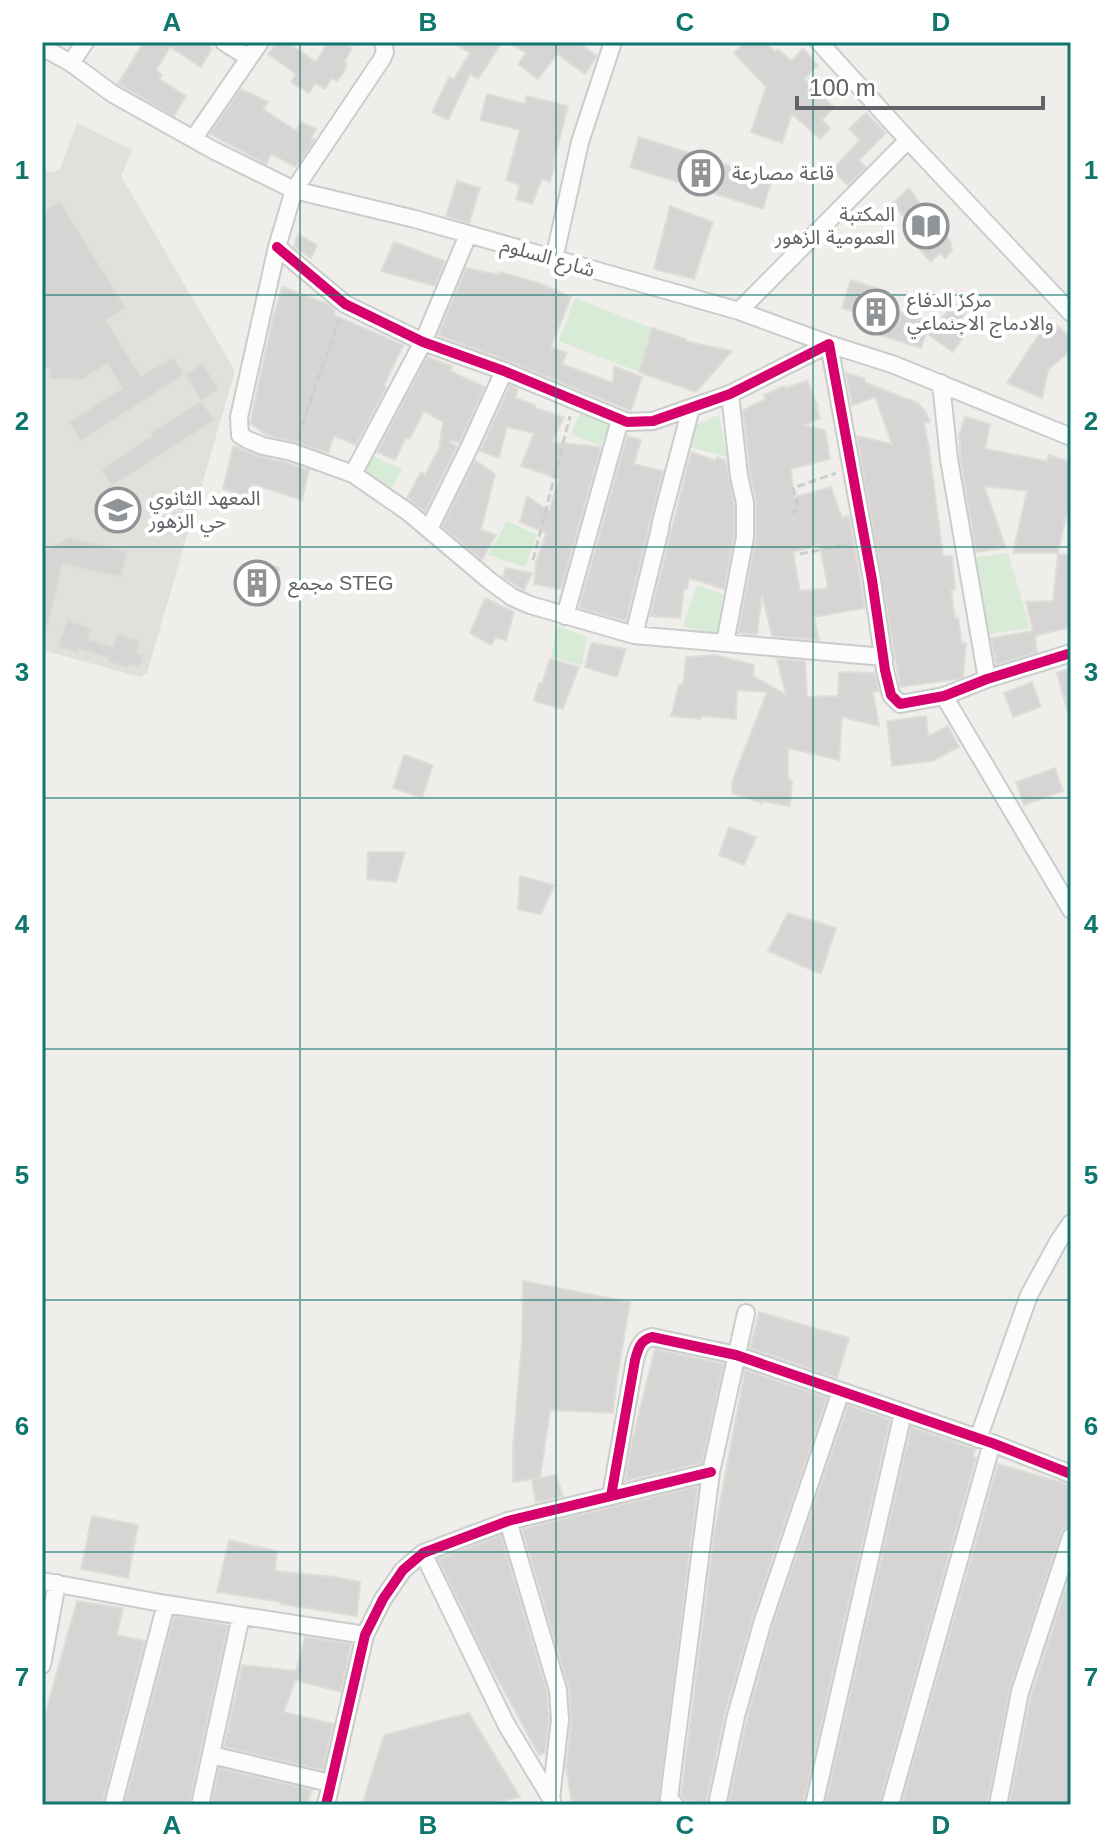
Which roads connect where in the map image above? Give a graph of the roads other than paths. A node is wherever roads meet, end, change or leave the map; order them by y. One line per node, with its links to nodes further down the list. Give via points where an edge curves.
1 (85, 42): 9 (street)
2 (224, 42): 8 (street)
3 (260, 42): 8 (street)
4 (383, 42): 12 (street, via 382,59)
5 (613, 42): 15 (street, via 580,142)
6 (819, 42): 11 (street)
7 (42, 47): 9 (street, شارع السلوم)
8 (249, 58): 10 (street)
9 (71, 63): 10 (street, شارع السلوم, via 113,94)
10 (194, 138): 12 (street, شارع السلوم)
11 (908, 140): 16 (street); 17 (street)
12 (294, 190): 13 (street, شارع السلوم); 14 (street)
13 (468, 235): 15 (street, شارع السلوم); 18 (street)
14 (277, 247): 18 (street, via 345,304); 26 (street, via 239,417 240,435)
15 (554, 259): 16 (street, شارع السلوم)
16 (739, 311): 19 (street, شارع السلوم)
17 (1071, 313)
18 (423, 342): 20 (street); 26 (street)
19 (829, 344): 21 (street, شارع السلوم); 22 (street); 32 (street)
20 (504, 371): 24 (street); 27 (street)
21 (941, 383): 25 (street, شارع السلوم); 33 (street)
22 (730, 394): 23 (street); 30 (street, via 745,537)
23 (691, 408): 24 (street, via 653,421); 29 (street)
24 (620, 420): 28 (street)
25 (1071, 437)
26 (353, 474): 27 (street)
27 (429, 529): 28 (street, via 512,597)
28 (565, 616): 29 (street)
29 (634, 635): 30 (street)
30 (725, 643): 32 (street)
31 (1071, 653): 33 (street)
32 (884, 657): 34 (street, via 891,695 900,704)
33 (987, 679): 34 (street)
34 (944, 696): 35 (street)
35 (1071, 910)
36 (1071, 1223): 41 (street, via 1029,1295)
37 (746, 1313): 38 (street)
38 (736, 1355): 39 (street); 42 (street); 44 (street, via 645,1338 635,1360)
39 (841, 1391): 40 (street); 60 (street, via 762,1624)
40 (903, 1413): 41 (street); 61 (street)
41 (985, 1441): 43 (street); 62 (street)
42 (711, 1472): 44 (street); 59 (street, via 669,1799)
43 (1071, 1474)
44 (611, 1496): 45 (street)
45 (508, 1521): 47 (street); 55 (street, via 558,1690)
46 (1071, 1537): 63 (street, via 1020,1692)
47 (423, 1553): 51 (street, via 396,1579); 55 (street, via 506,1724)
48 (49, 1582): 49 (street); 52 (street)
49 (166, 1604): 50 (street); 56 (street)
50 (241, 1616): 51 (street); 53 (street)
51 (365, 1635): 54 (street)
52 (42, 1665)
53 (211, 1755): 54 (street); 57 (street)
54 (330, 1783): 58 (street)
55 (553, 1802)
56 (113, 1805)
57 (200, 1805)
58 (326, 1805)
59 (675, 1805)
60 (717, 1805)
61 (814, 1805)
62 (890, 1805)
63 (998, 1805)

